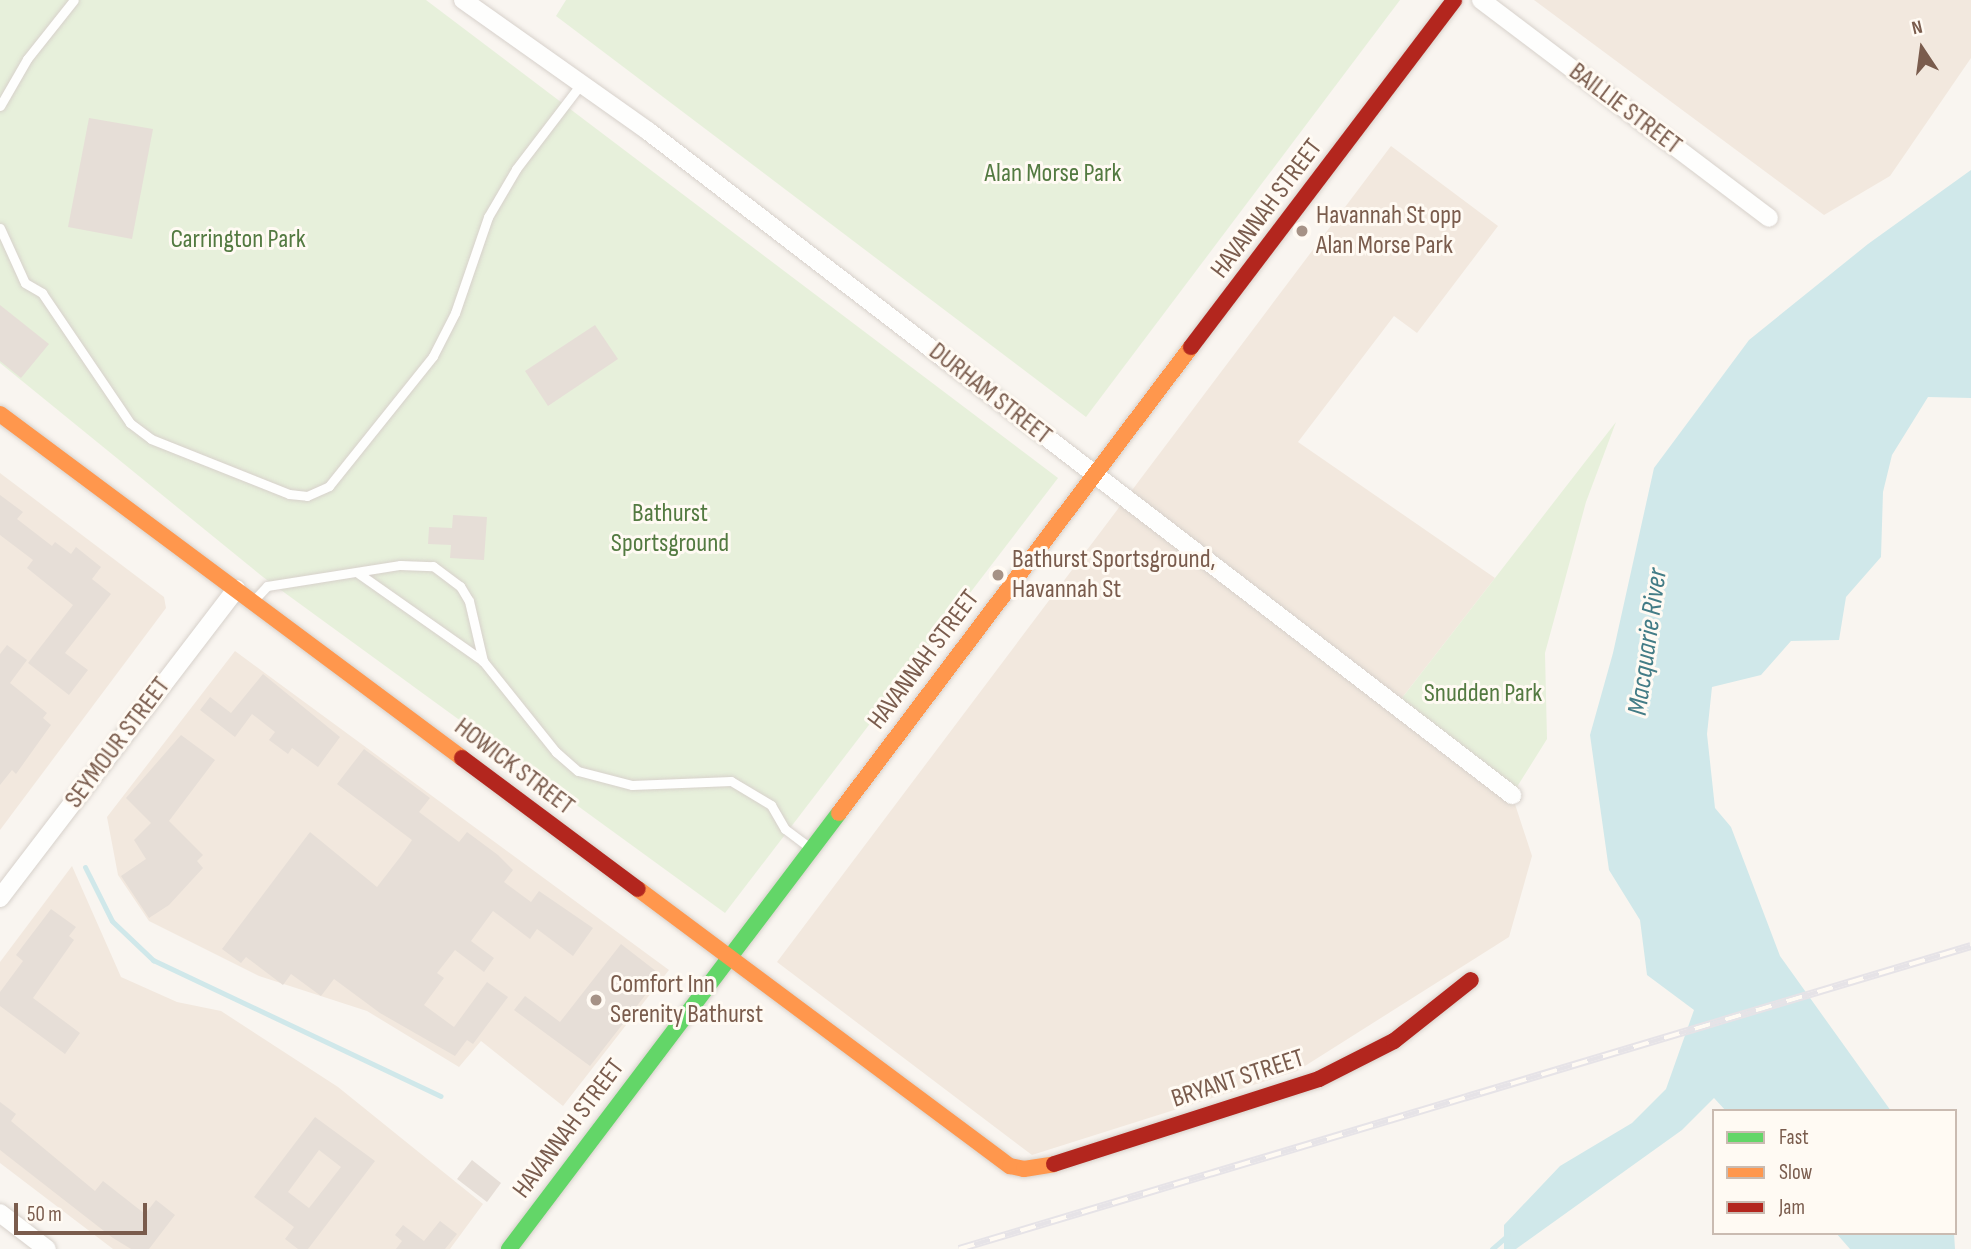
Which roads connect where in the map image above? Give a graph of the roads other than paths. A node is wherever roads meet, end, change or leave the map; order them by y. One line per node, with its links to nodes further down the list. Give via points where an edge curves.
1 (74, 0): 6 (lane, via 27,59)
2 (463, 0): 5 (street, DURHAM STREET)
3 (1454, 0): 10 (street, HAVANNAH STREET)
4 (1481, 0): 7 (street, BAILLIE STREET)
5 (581, 83): 8 (lane, via 516,169 488,217 455,313 433,356 329,486 307,496 289,494 151,439 130,423 42,293 25,283); 10 (street, DURHAM STREET)
6 (0, 106)
7 (1769, 218)
8 (0, 228)
9 (0, 414): 12 (street, HOWICK STREET)
10 (1096, 476): 15 (street, DURHAM STREET); 16 (street, HAVANNAH STREET)
11 (358, 573): 13 (lane, via 267,586); 14 (lane); 14 (lane, via 416,563 447,574 472,608)
12 (236, 589): 13 (street, HOWICK STREET); 17 (street, SEYMOUR STREET)
13 (253, 601): 18 (street, HOWICK STREET)
14 (483, 661): 16 (lane, via 556,752 578,771 632,785 731,781 771,805 785,829)
15 (1513, 794)
16 (811, 849): 18 (street, HAVANNAH STREET)
17 (0, 898)
18 (728, 958): 20 (street, HOWICK STREET); 23 (street, HAVANNAH STREET)
19 (1471, 980): 20 (street, BRYANT STREET, via 1394,1041 1320,1079 1039,1168 1024,1169)
20 (998, 1159)
21 (0, 1213): 22 (street)
22 (47, 1249)
23 (509, 1249)

